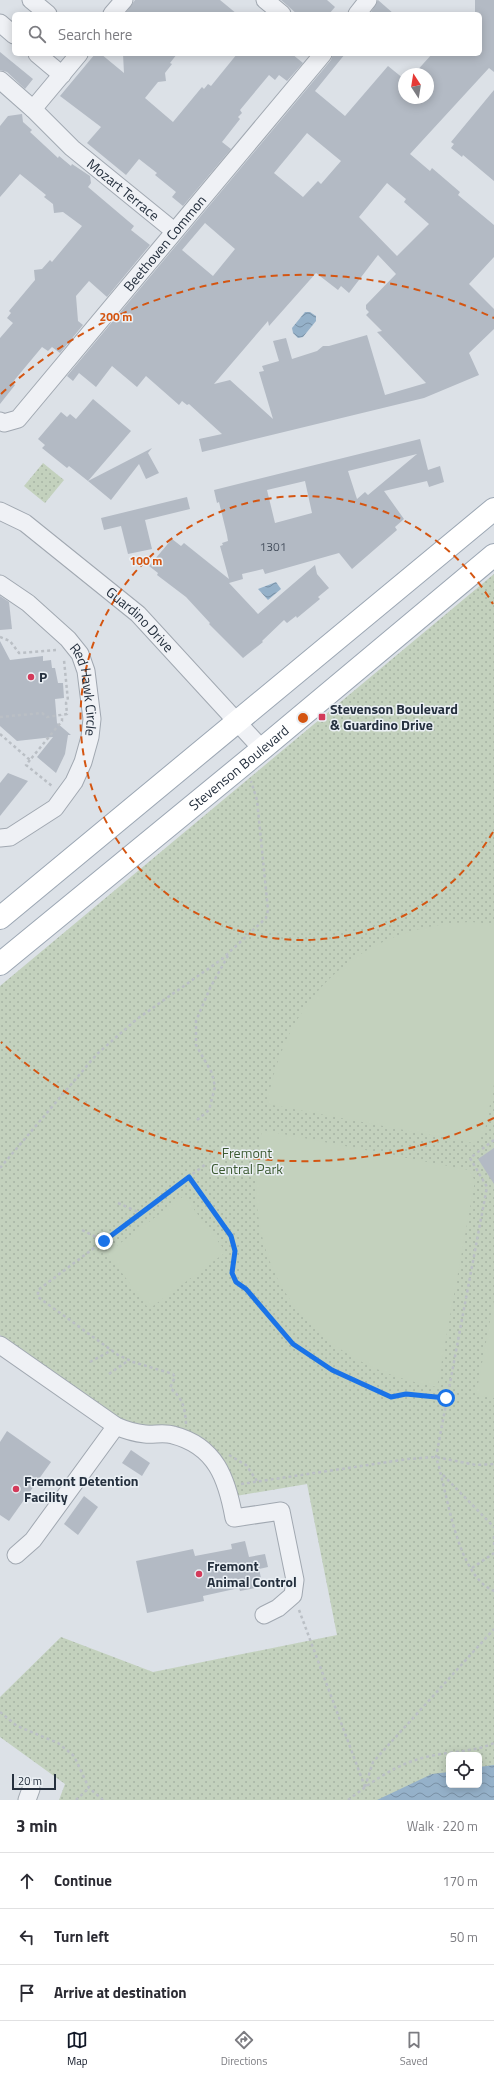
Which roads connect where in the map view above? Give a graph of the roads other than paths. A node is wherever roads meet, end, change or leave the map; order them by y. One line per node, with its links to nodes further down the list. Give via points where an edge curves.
1 (31, 0): 5 (street)
2 (124, 0): 6 (street)
3 (265, 0): 7 (street)
4 (368, 0): 8 (street)
5 (46, 12)
6 (114, 12)
7 (280, 12)
8 (359, 12)
9 (0, 23): 10 (street)
10 (12, 33)
11 (39, 56): 14 (street)
12 (77, 56): 14 (street)
13 (321, 56): 17 (street, Beethoven Common)
14 (62, 75): 16 (street)
15 (1, 83): 16 (street)
16 (33, 109): 17 (street, Mozart Terrace, via 72,148)
17 (174, 231): 18 (street, Beethoven Common, via 18,419 4,423)
18 (0, 421)
19 (494, 509): 23 (main road)
20 (0, 511): 23 (street, Guardino Drive, via 25,523 138,614)
21 (494, 555): 24 (main road, Stevenson Boulevard)
22 (0, 584): 25 (street, Red Hawk Circle, via 28,603 63,644 80,654 86,671 92,719 83,762 74,782 55,808 10,837)
23 (238, 721): 24 (street, Guardino Drive); 26 (main road)
24 (262, 749): 27 (main road, Stevenson Boulevard)
25 (0, 838)
26 (0, 918)
27 (0, 964)
28 (0, 1345): 29 (street)
29 (116, 1426): 30 (street, via 33,1540); 31 (street, via 146,1434 172,1434 202,1449 217,1463 228,1487 234,1518 281,1511 295,1580 294,1595)
30 (16, 1555)
31 (264, 1615)

